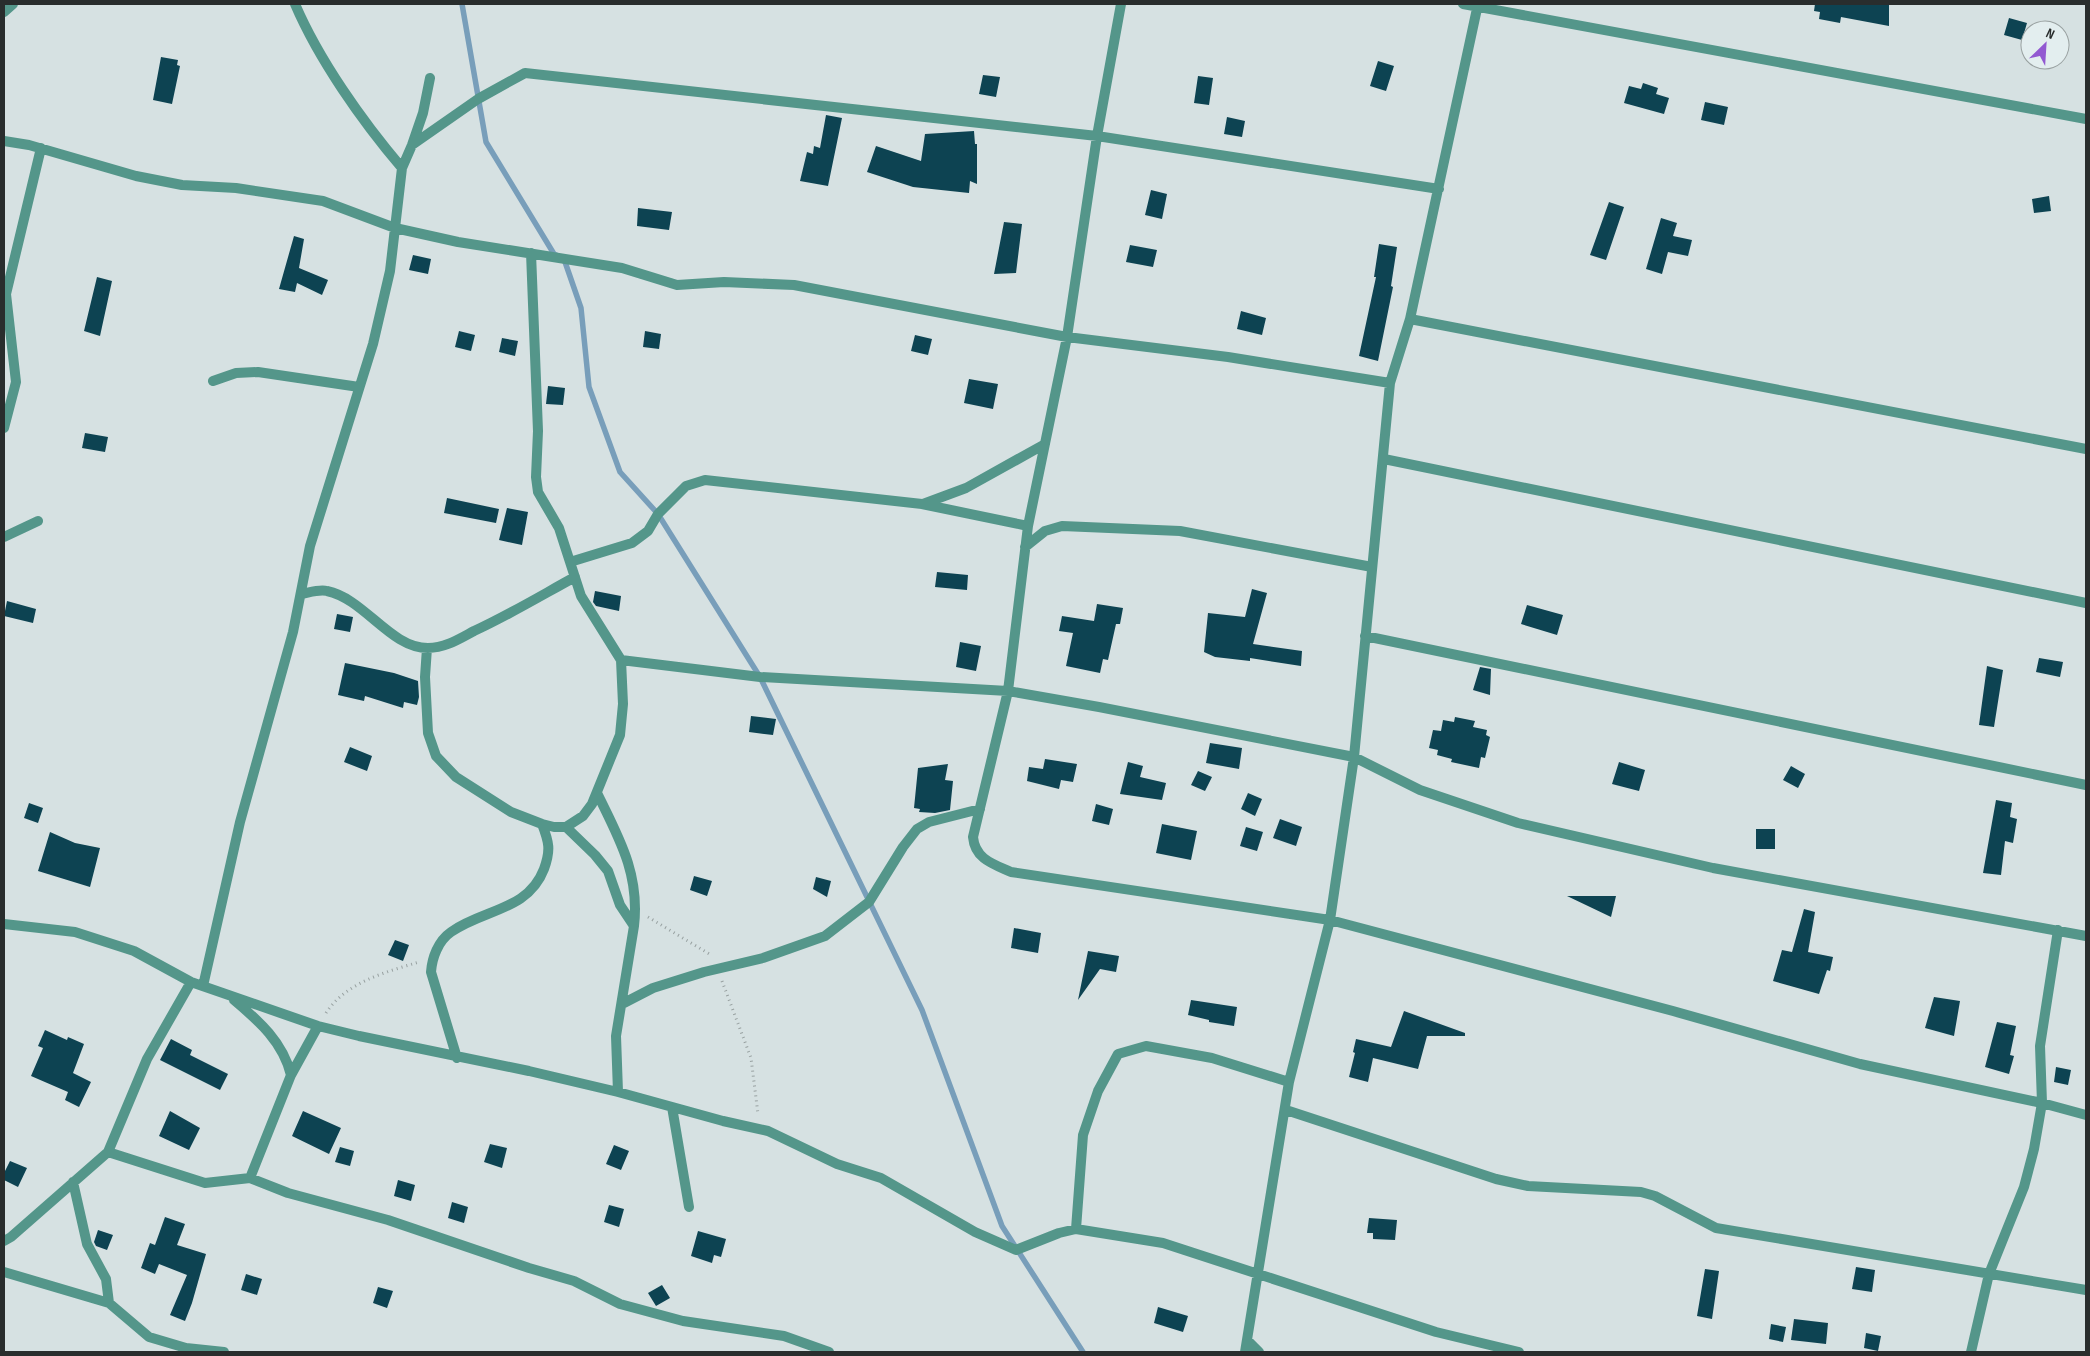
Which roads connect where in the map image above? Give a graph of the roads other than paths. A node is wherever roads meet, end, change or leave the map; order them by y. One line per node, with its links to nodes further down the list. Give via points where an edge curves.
1 (13, 4): 6 (street)
2 (295, 4): 13 (street, via 348,97 371,132)
3 (1121, 4): 9 (street)
4 (1463, 4): 5 (street)
5 (1477, 5): 8 (street); 14 (street)
6 (4, 12)
7 (430, 78): 11 (street)
8 (2086, 118)
9 (1097, 136): 11 (street, via 525,73 478,99); 14 (street); 18 (street)
10 (4, 141): 12 (street)
11 (412, 145): 13 (street)
12 (41, 148): 15 (street, via 145,178 182,185 236,188 323,201); 22 (street, via 6,294 16,382)
13 (402, 168): 15 (street)
14 (1439, 189): 17 (street)
15 (395, 228): 16 (street); 21 (street, via 390,271)
16 (531, 253): 18 (street, via 622,268 677,285 724,282 794,284); 31 (street, via 538,492 559,528)
17 (1410, 319): 20 (street); 24 (street)
18 (1067, 337): 20 (street, via 1228,357); 23 (street)
19 (213, 381): 21 (street, via 236,373 258,372)
20 (1390, 384): 25 (street)
21 (359, 387): 34 (street, via 310,546)
22 (4, 428)
23 (1045, 444): 26 (street, via 966,488); 28 (street)
24 (2086, 449)
25 (1384, 459): 32 (street); 35 (street)
26 (922, 504): 28 (street); 31 (street, via 705,480 686,486 658,514 648,532 632,543)
27 (38, 521): 29 (street)
28 (1028, 526): 30 (street)
29 (4, 537)
30 (1025, 547): 32 (street, via 1045,531 1062,526 1180,531); 39 (street)
31 (570, 562): 33 (street)
32 (1372, 567): 36 (street)
33 (575, 577): 37 (street, via 442,647); 38 (street, via 581,596)
34 (301, 594): 37 (street, via 325,590 346,597 401,639); 52 (street, via 240,822)
35 (2086, 603)
36 (1366, 636): 40 (street); 41 (street)
37 (427, 648): 44 (street, via 428,733 436,756 456,777 511,812)
38 (621, 660): 39 (street, via 760,677); 42 (street, via 623,704 620,735)
39 (1008, 691): 40 (street); 43 (street)
40 (1354, 757): 46 (street); 49 (street, via 1420,790 1518,823 1713,868)
41 (2086, 785)
42 (597, 793): 45 (street, via 583,816); 48 (street, via 630,864 635,888)
43 (980, 809): 46 (street, via 974,846 984,860 1011,872); 54 (street, via 929,822 917,829 869,902 826,936 763,958 652,988)
44 (542, 824): 45 (street); 56 (street, via 550,845 539,882 506,907 450,932 432,958 431,972)
45 (566, 827): 48 (street, via 608,872 620,905)
46 (1330, 920): 58 (street); 60 (street, via 1860,1064)
47 (4, 924): 51 (street, via 75,932 134,951)
48 (634, 926): 54 (street)
49 (2058, 930): 50 (street); 60 (street, via 2040,1046)
50 (2086, 936)
51 (190, 982): 52 (street); 64 (street, via 146,1059)
52 (203, 986): 53 (street)
53 (230, 996): 55 (street); 57 (street, via 265,1026 288,1063)
54 (622, 1004): 59 (street, via 616,1036)
55 (318, 1026): 56 (street); 57 (street)
56 (457, 1058): 59 (street)
57 (291, 1075): 65 (street)
58 (1289, 1082): 62 (street); 68 (street, via 1212,1058 1146,1046 1118,1054 1098,1091 1083,1135)
59 (618, 1092): 61 (street)
60 (2042, 1103): 63 (street); 72 (street, via 2024,1187)
61 (672, 1107): 67 (street); 68 (street, via 768,1131 837,1164 881,1178 974,1232 1016,1250 1059,1233)
62 (1286, 1110): 71 (street); 72 (street, via 1496,1179 1528,1186 1641,1192 1716,1228)
63 (2086, 1114)
64 (108, 1152): 65 (street, via 205,1183); 66 (street)
65 (250, 1178): 78 (street, via 288,1193 388,1220 574,1281 620,1304 683,1321 784,1336)
66 (73, 1182): 69 (street); 74 (street, via 87,1244 106,1279)
67 (689, 1207)
68 (1076, 1230): 71 (street, via 1163,1243)
69 (4, 1241)
70 (4, 1272): 74 (street)
71 (1259, 1274): 75 (street); 81 (street, via 1436,1332)
72 (1989, 1274): 73 (street); 82 (street)
73 (2086, 1290)
74 (109, 1303): 76 (street, via 150,1337)
75 (1247, 1340): 79 (street); 80 (street)
76 (186, 1350): 77 (street)
77 (224, 1352)
78 (829, 1352)
79 (1246, 1352)
80 (1259, 1352)
81 (1519, 1352)
82 (1971, 1352)

